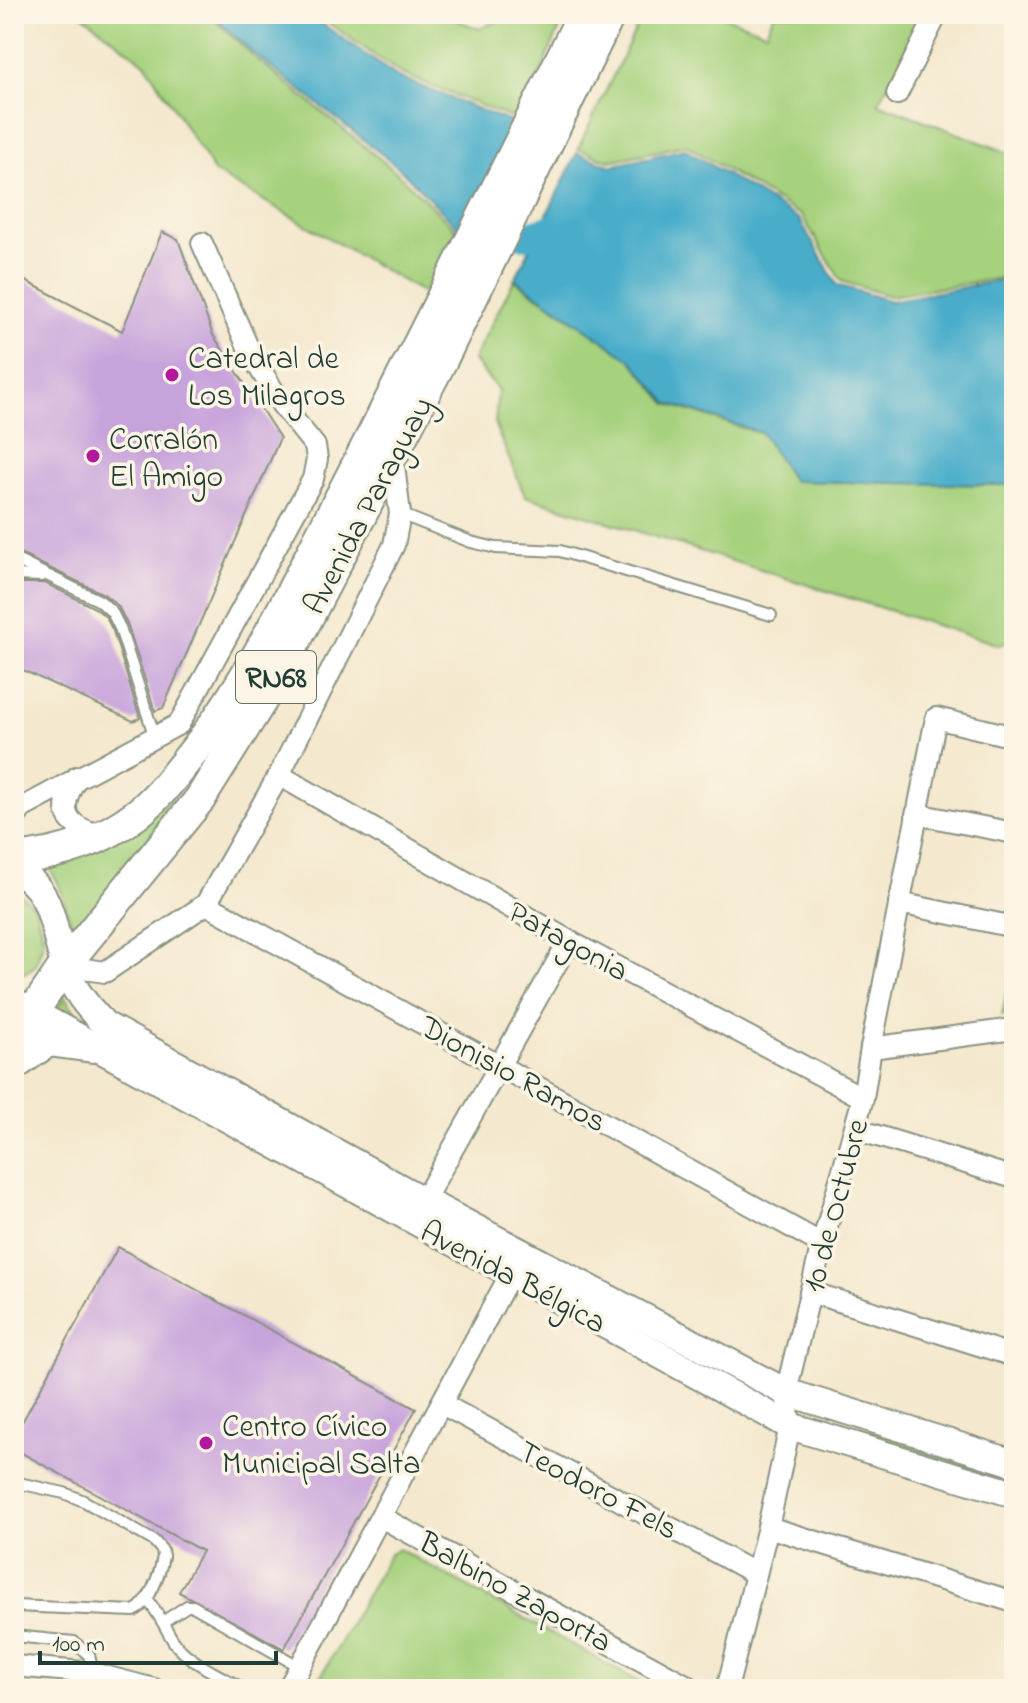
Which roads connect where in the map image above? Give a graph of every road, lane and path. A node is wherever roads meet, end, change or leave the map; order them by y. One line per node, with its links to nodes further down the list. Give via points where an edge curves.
1 (583, 14): 6 (main road, Avenida Paraguay / RN68)
2 (610, 14): 6 (main road, Avenida Paraguay / RN68)
3 (937, 14): 4 (street)
4 (897, 94)
5 (202, 243): 14 (street, via 251,354 315,446 317,459 313,479 188,709 179,724)
6 (430, 354): 7 (main road, Avenida Paraguay / RN68); 20 (main road, Avenida Paraguay / RN68, via 214,725 163,790)
7 (393, 458): 8 (street); 26 (main road, Avenida Paraguay / RN68, via 235,745 200,799)
8 (400, 514): 12 (lane, via 471,542 560,551); 15 (street, via 394,545)
9 (14, 559): 11 (lane)
10 (14, 575): 11 (lane)
11 (47, 576): 14 (lane, via 112,612)
12 (771, 615)
13 (1014, 737): 17 (street, 10 de Octubre, via 936,718)
14 (155, 738): 16 (street)
15 (279, 775): 23 (street); 25 (street, Patagonia)
16 (77, 777): 18 (street, via 22,808); 20 (street, via 65,797 65,811 73,824)
17 (916, 814): 19 (street); 22 (street, 10 de Octubre)
18 (14, 819)
19 (1014, 833)
20 (103, 836): 21 (main road, Avenida Paraguay / RN68)
21 (14, 867): 26 (main road, Avenida Bélgica, via 46,899)
22 (899, 903): 24 (street); 31 (street, 10 de Octubre)
23 (206, 904): 26 (street, via 105,972); 33 (street, Dionisio Ramos)
24 (1014, 927)
25 (569, 941): 33 (street); 34 (street, Patagonia)
26 (64, 966): 27 (main road, Avenida Paraguay); 37 (main road, Avenida Bélgica, via 88,1008 105,1025)
27 (23, 1008): 29 (main road, Avenida Paraguay); 30 (main road, Avenida Bélgica)
28 (1014, 1029): 31 (street)
29 (14, 1040)
30 (93, 1047): 32 (main road, via 48,1041); 37 (main road, Avenida Bélgica)
31 (871, 1048): 34 (street, 10 de Octubre)
32 (14, 1065)
33 (499, 1065): 37 (street); 38 (street, Dionisio Ramos)
34 (863, 1098): 35 (street, 10 de Octubre)
35 (855, 1129): 36 (street); 38 (street, 10 de Octubre)
36 (1014, 1178)
37 (418, 1211): 39 (main road, Avenida Bélgica)
38 (822, 1244): 40 (street, 10 de Octubre)
39 (516, 1263): 42 (main road, Avenida Bélgica); 43 (street); 44 (main road, Avenida Bélgica)
40 (810, 1292): 41 (street); 42 (street, 10 de Octubre)
41 (1014, 1356)
42 (786, 1392): 44 (street, 10 de Octubre); 45 (main road, Avenida Bélgica)
43 (442, 1404): 48 (street); 50 (street, Teodoro Fels)
44 (790, 1426): 47 (main road, Avenida Bélgica); 49 (street, 10 de Octubre)
45 (1014, 1463)
46 (14, 1482): 51 (lane, via 84,1501 154,1541 163,1556)
47 (1014, 1494)
48 (381, 1517): 57 (street); 62 (street, Balbino Zaporta)
49 (768, 1527): 50 (street, 10 de Octubre); 52 (street)
50 (756, 1574): 63 (street, 10 de Octubre)
51 (146, 1599): 53 (lane, via 134,1611); 54 (lane)
52 (1014, 1602)
53 (14, 1606)
54 (164, 1621): 57 (lane, via 193,1606); 60 (lane, via 176,1645)
55 (14, 1636): 58 (lane, via 74,1642 89,1655)
56 (14, 1666): 58 (street)
57 (300, 1667): 61 (street)
58 (94, 1681): 59 (street)
59 (154, 1689)
60 (244, 1689)
61 (288, 1689)
62 (693, 1689)
63 (727, 1689)

